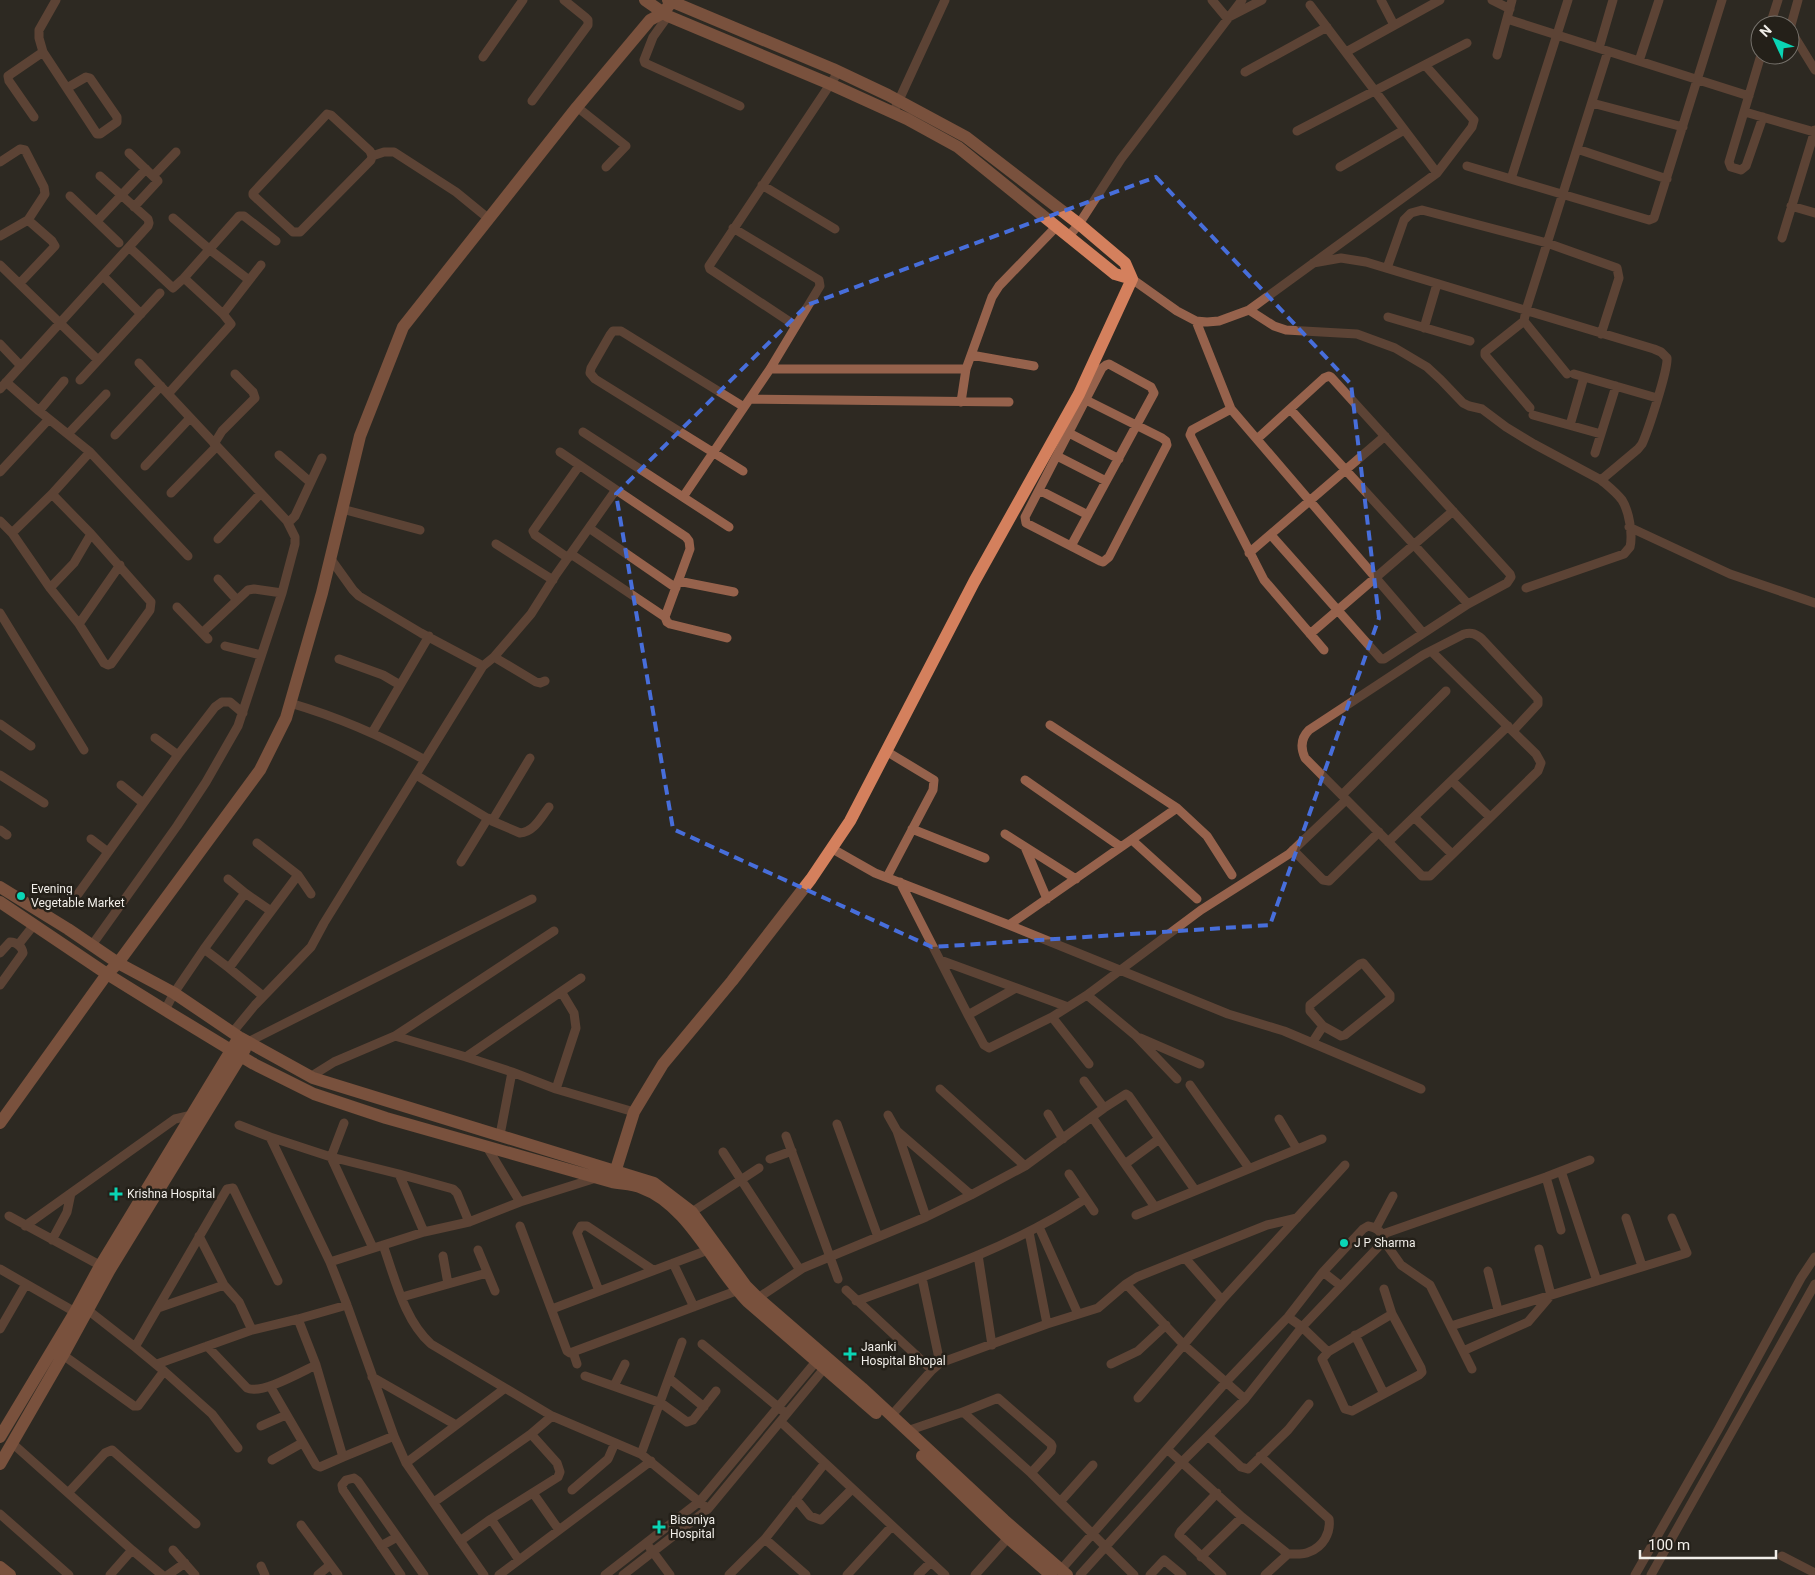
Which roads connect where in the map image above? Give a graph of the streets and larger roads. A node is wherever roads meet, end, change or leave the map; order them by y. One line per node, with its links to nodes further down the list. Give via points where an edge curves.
1 (56, 0): 32 (street, via 39,30)
2 (523, 0): 35 (street)
3 (564, 0): 47 (street, via 585,16 588,25)
4 (671, 0): 22 (street); 40 (street)
5 (945, 0): 48 (street)
6 (1212, 0): 24 (street)
7 (1242, 0): 24 (street)
8 (1262, 0): 19 (street)
9 (1381, 0): 26 (street)
10 (1440, 0): 26 (street)
11 (1492, 0): 20 (street)
12 (1568, 0): 28 (street)
13 (1613, 0): 30 (street)
14 (1660, 0): 36 (street)
15 (1711, 0): 18 (street)
16 (1778, 0): 23 (street)
17 (1798, 0): 39 (street, via 1791,31)
18 (1721, 2): 42 (street)
19 (1253, 3): 24 (street)
20 (1511, 4): 25 (street)
21 (1310, 5): 27 (street)
22 (657, 12): 43 (street); 50 (street, via 645,63); 51 (street)
23 (1773, 15)
24 (1227, 18): 84 (street, via 1121,159)
25 (1507, 19): 28 (street); 34 (street)
26 (1394, 25): 33 (street)
27 (1327, 27): 33 (street); 41 (street)
28 (1557, 35): 30 (street); 72 (street)
29 (1466, 43): 37 (street)
30 (1599, 48): 31 (street)
31 (1608, 51): 36 (street); 49 (street)
32 (42, 52): 44 (street); 54 (street, via 8,76)
33 (1346, 52): 45 (street)
34 (1497, 55)
35 (483, 57)
36 (1640, 61): 42 (street)
37 (1425, 65): 45 (street); 69 (street, via 1474,120)
38 (1758, 65): 46 (street)
39 (1815, 70)
40 (839, 71): 43 (street); 48 (street)
41 (1245, 72)
42 (1697, 80): 46 (street); 56 (street)
43 (830, 84): 53 (street); 73 (street)
44 (67, 88): 44 (street, via 98,135 117,122 117,117 90,78 86,77)
45 (1375, 91): 57 (street); 58 (street)
46 (1749, 96): 52 (street)
47 (532, 101)
48 (899, 101): 53 (street); 84 (street, via 966,137)
49 (1592, 103): 56 (street); 60 (street)
50 (740, 106)
51 (577, 107): 66 (street, via 626,146); 80 (street)
52 (1745, 112): 55 (street); 55 (street, via 1729,162 1741,170 1746,166)
53 (893, 113): 85 (street, via 958,147)
54 (34, 117)
55 (1763, 117): 59 (street)
56 (1683, 127): 71 (street)
57 (1404, 130): 67 (street); 69 (street)
58 (1297, 131)
59 (1815, 131): 77 (street)
60 (1577, 150): 71 (street); 75 (street)
61 (176, 152): 68 (street)
62 (128, 153): 68 (street)
63 (372, 156): 63 (street, via 372,160 300,232 293,232 253,196 327,114); 80 (street, via 394,152 456,192)
64 (0, 162): 82 (street, via 20,149 25,150 44,187 45,194)
65 (1467, 166): 72 (street)
66 (606, 167)
67 (1340, 167)
68 (150, 173): 74 (street); 78 (street, via 157,182)
69 (1437, 173): 96 (street)
70 (100, 176): 74 (street)
71 (1667, 179): 75 (street, via 1651,220)
72 (1511, 180): 75 (street)
73 (762, 185): 86 (street); 87 (street)
74 (121, 195): 78 (street); 83 (street)
75 (1562, 195): 93 (street)
76 (70, 196): 83 (street)
77 (1791, 206): 79 (street); 90 (street)
78 (134, 207): 94 (street, via 149,223)
79 (1815, 212)
80 (485, 216): 180 (street, via 403,327 360,436)
81 (173, 218): 95 (street)
82 (28, 220): 88 (street); 104 (street, via 55,246)
83 (97, 221): 92 (street)
84 (1079, 224): 89 (street); 102 (street, via 1125,263)
85 (1056, 226): 89 (street); 120 (street, via 999,286)
86 (733, 228): 115 (street, via 710,263 710,269); 115 (street, via 819,280 820,286)
87 (835, 230)
88 (0, 236)
89 (1069, 236): 102 (street, via 1115,274)
90 (1782, 238)
91 (276, 241): 95 (street, via 241,215)
92 (119, 243)
93 (1547, 243): 99 (street, via 1422,210 1411,213 1404,220); 108 (street); 117 (street, via 1616,268 1619,278)
94 (129, 247): 100 (street); 101 (street, via 171,287)
95 (209, 249): 101 (street); 103 (street)
96 (1313, 262): 99 (street, via 1341,258); 107 (street)
97 (0, 265): 104 (street)
98 (261, 265): 103 (street)
99 (1387, 268): 105 (street)
100 (103, 276): 109 (street); 114 (street)
101 (184, 278): 110 (street)
102 (1132, 279): 112 (street); 155 (street)
103 (249, 280): 110 (street)
104 (20, 284): 114 (street)
105 (1437, 284): 108 (street); 116 (street)
106 (160, 293): 109 (street)
107 (1249, 310): 112 (street, via 1219,321); 170 (street, via 1286,330 1358,334 1396,348 1427,367 1463,403 1482,409 1534,444)
108 (1526, 310): 113 (street); 117 (street)
109 (141, 314): 121 (street)
110 (223, 314): 135 (street, via 230,327)
111 (1388, 317): 116 (street)
112 (1196, 321): 141 (street)
113 (1524, 321): 128 (street, via 1571,374); 147 (street, via 1485,355 1532,411)
114 (60, 323): 121 (street); 123 (street)
115 (796, 326): 125 (street)
116 (1424, 328): 118 (street)
117 (1601, 334): 136 (street, via 1665,355 1667,361)
118 (1470, 342)
119 (0, 344): 123 (street)
120 (971, 355): 124 (street); 126 (street)
121 (98, 360): 129 (street)
122 (140, 363): 132 (street)
123 (21, 366): 131 (street)
124 (1034, 366)
125 (770, 369): 126 (street); 140 (street)
126 (966, 369): 138 (street)
127 (235, 374): 156 (street, via 255,398 222,431)
128 (1584, 377): 133 (street); 147 (street)
129 (80, 380)
130 (64, 381): 143 (street)
131 (3, 385): 143 (street)
132 (161, 386): 135 (street); 152 (street)
133 (1616, 386): 136 (street); 151 (street)
134 (106, 394): 150 (street)
135 (168, 394): 144 (street)
136 (1657, 398): 170 (street, via 1642,444)
137 (1086, 400): 146 (street); 146 (street, via 1102,368 1110,364 1154,389); 149 (street)
138 (960, 402): 139 (street); 140 (street)
139 (1009, 402)
140 (747, 403): 159 (street); 159 (street, via 621,331 613,331 610,335 590,368 592,377)
141 (1231, 409): 154 (street); 196 (street, via 1192,430 1190,435)
142 (1290, 409): 153 (street, via 1329,376); 154 (street); 167 (street)
143 (39, 411): 145 (street)
144 (190, 418): 156 (street); 165 (street)
145 (49, 419): 150 (street); 169 (street)
146 (1137, 425): 164 (street); 195 (street, via 1162,438 1167,445 1109,557 1104,562 1100,561)
147 (1570, 426): 151 (street)
148 (583, 432): 178 (street)
149 (1068, 433): 155 (street); 164 (street)
150 (68, 434): 157 (street)
151 (1601, 434): 160 (street)
152 (115, 436)
153 (1385, 436): 167 (street); 181 (street)
154 (1257, 439): 179 (street)
155 (1059, 441): 162 (street); 240 (street, via 974,582)
156 (215, 445): 175 (street); 176 (street)
157 (90, 452): 177 (street); 197 (street)
158 (560, 452): 166 (street)
159 (714, 452): 168 (street); 178 (street)
160 (1595, 453)
161 (279, 455): 171 (street)
162 (1057, 456): 172 (street); 173 (street)
163 (322, 458): 171 (street)
164 (1119, 459): 172 (street)
165 (145, 466)
166 (579, 466): 174 (street); 198 (street, via 533,531)
167 (1346, 470): 179 (street); 194 (street)
168 (742, 471)
169 (0, 472)
170 (1601, 480): 185 (street, via 1618,495)
171 (310, 482): 184 (street, via 295,516)
172 (1106, 482): 182 (street)
173 (1039, 490): 182 (street); 195 (street, via 1025,522)
174 (615, 491): 187 (street); 204 (street, via 689,541 690,549)
175 (172, 493)
176 (260, 493): 184 (street); 192 (street)
177 (52, 494): 189 (street); 190 (street)
178 (683, 497): 186 (street)
179 (1310, 501): 191 (street); 201 (street)
180 (342, 509): 188 (street); 199 (street)
181 (1453, 511): 194 (street); 211 (street, via 1510,574 1506,583)
182 (1088, 515): 195 (street)
183 (0, 521): 189 (street)
184 (287, 521): 208 (street, via 296,541)
185 (1629, 524): 206 (street, via 1631,544 1624,554); 210 (street, via 1730,574)
186 (729, 527)
187 (589, 528): 198 (street); 204 (street)
188 (420, 530)
189 (12, 534): 205 (street)
190 (91, 534): 200 (street); 205 (street, via 74,563)
191 (1271, 535): 196 (street); 213 (street)
192 (218, 539)
193 (496, 544): 203 (street)
194 (1414, 545): 201 (street); 211 (street)
195 (1070, 546)
196 (1249, 553): 218 (street, via 1267,585)
197 (188, 556)
198 (570, 556): 203 (street); 215 (street)
199 (330, 558): 219 (street, via 359,596); 231 (street)
200 (120, 565): 216 (street); 216 (street, via 152,606 111,664 104,664)
201 (1376, 578): 213 (street); 217 (street)
202 (218, 579): 209 (street)
203 (553, 580): 225 (street, via 531,614)
204 (677, 584): 207 (street); 215 (street)
205 (50, 588): 216 (street)
206 (1526, 588)
207 (734, 592)
208 (282, 593): 209 (street, via 250,589); 224 (street)
209 (237, 600): 212 (street, via 205,636)
210 (1815, 603)
211 (1468, 604): 217 (street)
212 (177, 607)
213 (1338, 611): 217 (street, via 1379,659 1384,659); 218 (street)
214 (0, 613): 239 (street)
215 (665, 617): 220 (street, via 670,624)
216 (79, 624)
217 (1424, 633)
218 (1310, 634): 222 (street)
219 (429, 636): 227 (street); 229 (street)
220 (727, 638)
221 (225, 646): 224 (street)
222 (1324, 650)
223 (1431, 651): 235 (street); 235 (street, via 1469,632 1482,639 1538,699 1538,704); 249 (street, via 1304,735 1301,746 1305,758)
224 (261, 655): 232 (street)
225 (494, 657): 227 (street); 228 (street, via 536,682)
226 (339, 659): 229 (street, via 383,675)
227 (483, 666): 243 (street)
228 (545, 681)
229 (400, 685): 236 (street)
230 (1446, 691): 249 (street)
231 (290, 703): 236 (street, via 323,712); 295 (street, via 260,770)
232 (243, 713): 241 (street, via 230,702 218,704); 291 (street, via 206,782)
233 (0, 724): 238 (street)
234 (1050, 725): 253 (street)
235 (1510, 728): 247 (street); 255 (street, via 1541,762 1538,771)
236 (372, 733): 243 (street)
237 (155, 738): 241 (street)
238 (32, 746)
239 (84, 750)
240 (886, 751): 257 (street, via 934,780); 266 (street, via 850,821)
241 (178, 755): 251 (street)
242 (530, 758): 256 (street)
243 (425, 760): 245 (street)
244 (0, 774): 250 (street)
245 (416, 775): 256 (street); 305 (street, via 311,947)
246 (1025, 780): 265 (street)
247 (1452, 781): 254 (street); 255 (street)
248 (121, 785): 251 (street)
249 (1344, 797): 258 (street); 267 (street)
250 (44, 803)
251 (143, 803): 268 (street)
252 (549, 807): 256 (street, via 534,827 525,833 515,832)
253 (1177, 808): 261 (street); 273 (street, via 1207,836)
254 (1414, 817): 262 (street); 269 (street)
255 (1490, 817): 269 (street)
256 (490, 819): 271 (street)
257 (912, 828): 270 (street); 274 (street)
258 (1379, 832): 262 (street); 267 (street, via 1329,881 1323,880)
259 (1005, 834): 264 (street)
260 (91, 839): 268 (street)
261 (1132, 840): 265 (street); 284 (street)
262 (1388, 842): 269 (street, via 1426,877)
263 (257, 843): 272 (street)
264 (1025, 846): 275 (street); 283 (street)
265 (1121, 847): 275 (street)
266 (831, 848): 274 (street); 328 (street, via 811,879 663,1064)
267 (1293, 850): 297 (street, via 1201,910)
268 (108, 852): 280 (street)
269 (1452, 854)
270 (986, 858)
271 (461, 862)
272 (298, 875): 281 (street); 286 (street)
273 (1232, 875)
274 (887, 877): 277 (street)
275 (1076, 878): 283 (street)
276 (228, 879): 279 (street)
277 (900, 882): 287 (street); 294 (street)
278 (0, 887): 291 (street)
279 (244, 893): 286 (street); 292 (street)
280 (78, 894)
281 (311, 894)
282 (532, 899): 313 (street)
283 (1047, 899): 287 (street)
284 (1197, 900)
285 (0, 902): 288 (street)
286 (270, 911): 296 (street)
287 (1010, 925): 297 (street)
288 (33, 926): 290 (street); 298 (street)
289 (554, 931): 312 (street)
290 (18, 945): 293 (street, via 10,942); 300 (street, via 22,955)
291 (92, 945): 295 (street)
292 (204, 949): 296 (street); 302 (street)
293 (0, 953)
294 (940, 960): 301 (street); 308 (street)
295 (118, 963): 298 (street); 302 (street)
296 (229, 968): 305 (street)
297 (1120, 970): 304 (street); 314 (street, via 1228,1014)
298 (107, 974): 307 (street); 335 (street)
299 (581, 978): 303 (street)
300 (0, 985)
301 (1016, 988): 306 (street); 308 (street)
302 (174, 993): 307 (street); 313 (street)
303 (562, 993): 316 (street); 324 (street, via 574,1013 576,1028)
304 (1087, 995): 306 (street); 311 (street)
305 (263, 996): 313 (street)
306 (1068, 1007): 309 (street)
307 (164, 1010): 315 (street)
308 (968, 1015): 309 (street, via 984,1045 989,1048)
309 (1052, 1016): 317 (street)
310 (1322, 1026): 310 (street, via 1310,1011 1310,1005 1363,963 1390,994 1390,999 1344,1035); 314 (street)
311 (1134, 1035): 318 (street); 321 (street)
312 (395, 1036): 316 (street); 320 (street, via 334,1062)
313 (240, 1038): 315 (street); 320 (street)
314 (1312, 1043): 326 (street)
315 (235, 1053): 330 (street); 345 (street, via 314,1094); 403 (street)
316 (466, 1058): 319 (street)
317 (1089, 1064)
318 (1200, 1064)
319 (512, 1072): 324 (street); 339 (street)
320 (310, 1077): 339 (street)
321 (1177, 1079)
322 (1084, 1081): 327 (street)
323 (1190, 1085): 356 (street)
324 (556, 1089): 328 (street)
325 (940, 1089): 354 (street)
326 (1421, 1089)
327 (1104, 1108): 332 (street); 343 (street, via 1128,1094)
328 (634, 1112): 360 (street)
329 (1048, 1114): 342 (street)
330 (192, 1115): 365 (street, via 175,1119); 403 (street)
331 (888, 1115): 338 (street)
332 (1092, 1117): 342 (street); 352 (street)
333 (1279, 1120): 346 (street)
334 (344, 1123): 349 (street)
335 (0, 1124)
336 (838, 1124): 388 (street)
337 (240, 1125): 341 (street)
338 (897, 1131): 366 (street); 375 (street)
339 (500, 1135): 360 (street)
340 (786, 1136): 347 (street)
341 (270, 1137): 349 (street); 400 (street)
342 (1064, 1139): 354 (street)
343 (1159, 1139): 352 (street); 364 (street)
344 (1322, 1139): 346 (street)
345 (487, 1147): 361 (street); 369 (street)
346 (1297, 1149): 356 (street)
347 (792, 1151): 350 (street); 397 (street)
348 (723, 1152): 363 (street)
349 (331, 1157): 358 (street); 391 (street)
350 (770, 1159)
351 (1590, 1160): 357 (street)
352 (1125, 1164): 370 (street)
353 (1345, 1165): 376 (street)
354 (1025, 1166): 366 (street)
355 (759, 1168): 363 (street)
356 (1248, 1168): 364 (street)
357 (1561, 1171): 362 (street); 413 (street)
358 (399, 1174): 379 (street, via 458,1193); 384 (street)
359 (1068, 1174): 368 (street)
360 (614, 1176): 361 (street); 372 (street, via 654,1183); 394 (street, via 666,1202)
361 (597, 1177): 369 (street)
362 (1546, 1177): 383 (street); 386 (street)
363 (741, 1180): 372 (street); 406 (street)
364 (1195, 1190): 370 (street)
365 (71, 1193): 380 (street); 389 (street, via 67,1212)
366 (971, 1195): 375 (street)
367 (1393, 1196): 386 (street)
368 (1085, 1199): 371 (street); 382 (street)
369 (520, 1202): 379 (street)
370 (1155, 1207): 373 (street)
371 (1094, 1211)
372 (692, 1212): 427 (street)
373 (1136, 1214)
374 (8, 1216): 380 (street)
375 (926, 1216): 388 (street)
376 (1298, 1218): 399 (street, via 1267,1225); 428 (street)
377 (1626, 1218): 402 (street)
378 (1672, 1218): 402 (street, via 1687,1253)
379 (469, 1222): 384 (street)
380 (26, 1226): 389 (street)
381 (520, 1226): 434 (street)
382 (1039, 1227): 385 (street); 436 (street)
383 (1562, 1230)
384 (424, 1232): 390 (street)
385 (1029, 1232): 395 (street); 440 (street)
386 (1381, 1234): 409 (street, via 1368,1226 1363,1229); 419 (street); 442 (street, via 1401,1265 1430,1285)
387 (199, 1236): 412 (street, via 227,1189 233,1188); 418 (street); 432 (street)
388 (878, 1237): 397 (street)
389 (52, 1240): 403 (street)
390 (383, 1244): 391 (street); 426 (street)
391 (373, 1248): 400 (street)
392 (1539, 1249): 425 (street)
393 (478, 1250): 408 (street)
394 (708, 1250): 401 (street); 424 (street)
395 (978, 1254): 410 (street); 449 (street)
396 (443, 1256): 415 (street)
397 (830, 1256): 406 (street); 411 (street)
398 (1815, 1257): 577 (street)
399 (1185, 1258): 416 (street); 428 (street)
400 (330, 1262): 430 (street)
401 (673, 1263): 405 (street); 431 (street)
402 (1642, 1266): 413 (street)
403 (105, 1268): 433 (street)
404 (0, 1269): 414 (street)
405 (653, 1270): 423 (street); 423 (street, via 587,1226 581,1226 578,1233)
406 (800, 1270): 427 (street)
407 (1488, 1271): 435 (street)
408 (487, 1272): 415 (street); 422 (street)
409 (1323, 1272): 419 (street); 438 (street)
410 (922, 1278): 429 (street); 458 (street)
411 (838, 1279)
412 (278, 1281)
413 (1597, 1281): 425 (street)
414 (26, 1284): 433 (street); 444 (street)
415 (448, 1284): 426 (street)
416 (1126, 1284): 436 (street, via 1098,1308); 441 (street)
417 (1815, 1284): 578 (street)
418 (224, 1286): 432 (street); 445 (street, via 239,1302)
419 (1341, 1286): 443 (street)
420 (1384, 1289): 437 (street)
421 (846, 1290): 429 (street)
422 (495, 1291)
423 (599, 1291): 434 (street)
424 (736, 1291): 431 (street); 457 (street)
425 (1551, 1295): 435 (street); 453 (street, via 1528,1322)
426 (402, 1297): 473 (street, via 415,1326 426,1340)
427 (758, 1298): 457 (street)
428 (1222, 1300): 451 (street)
429 (856, 1301): 465 (street)
430 (347, 1305): 439 (street); 468 (street)
431 (694, 1307): 454 (street)
432 (158, 1308): 452 (street)
433 (81, 1309): 452 (street); 456 (street); 493 (street)
434 (552, 1309): 454 (street, via 568,1351)
435 (1498, 1310): 442 (street)
436 (1078, 1314): 440 (street)
437 (1392, 1314): 446 (street); 475 (street, via 1422,1372)
438 (1288, 1316): 443 (street); 470 (street)
439 (298, 1319): 445 (street); 463 (street)
440 (1047, 1324): 449 (street)
441 (1166, 1325): 451 (street); 462 (street, via 1138,1352)
442 (1451, 1326): 453 (street)
443 (1302, 1328): 455 (street); 477 (street)
444 (0, 1329)
445 (252, 1330): 450 (street)
446 (1355, 1335): 455 (street); 475 (street)
447 (682, 1342): 469 (street)
448 (702, 1344): 481 (street)
449 (992, 1345): 458 (street)
450 (207, 1346): 459 (street); 471 (street, via 246,1388 253,1390)
451 (1184, 1346): 470 (street); 476 (street)
452 (135, 1347): 459 (street)
453 (1463, 1351): 464 (street)
454 (573, 1352): 460 (street)
455 (1328, 1352): 475 (street, via 1322,1359 1345,1409 1352,1411)
456 (63, 1355): 466 (street, via 136,1407 140,1406); 494 (street)
457 (824, 1361): 481 (street); 485 (street); 486 (street); 529 (street)
458 (940, 1363): 465 (street)
459 (157, 1364): 466 (street)
460 (578, 1364)
461 (625, 1364): 472 (street)
462 (1111, 1364)
463 (316, 1365): 471 (street); 500 (street)
464 (1472, 1369)
465 (932, 1370): 485 (street)
466 (164, 1371): 497 (street, via 212,1414)
467 (585, 1376): 472 (street)
468 (372, 1377): 487 (street); 491 (street)
469 (670, 1379): 478 (street); 480 (street)
470 (1226, 1382): 477 (street); 498 (street)
471 (270, 1386): 483 (street)
472 (614, 1386): 478 (street)
473 (504, 1389): 484 (street); 487 (street)
474 (716, 1391): 480 (street)
475 (1384, 1394)
476 (1138, 1398)
477 (1245, 1399): 492 (street)
478 (661, 1403): 480 (street, via 687,1422); 499 (street)
479 (1309, 1404): 501 (street, via 1288,1430)
480 (704, 1407)
481 (779, 1407): 486 (street); 516 (street)
482 (963, 1412): 489 (street); 509 (street); 509 (street, via 998,1398 1051,1444 1051,1452)
483 (286, 1414): 488 (street); 495 (street)
484 (552, 1416): 490 (street); 496 (street)
485 (891, 1416): 489 (street)
486 (784, 1418): 506 (street); 519 (street)
487 (456, 1425): 505 (street)
488 (261, 1426)
489 (907, 1431): 548 (street)
490 (531, 1434): 513 (street, via 557,1463 560,1472); 517 (street)
491 (394, 1436): 500 (street); 505 (street)
492 (1208, 1436): 501 (street, via 1241,1467 1248,1469); 504 (street)
493 (0, 1437)
494 (12, 1443): 507 (street); 512 (street)
495 (302, 1443): 500 (street, via 318,1466); 502 (street)
496 (616, 1443): 499 (street); 511 (street, via 608,1459)
497 (238, 1448)
498 (1167, 1449): 504 (street); 527 (street)
499 (641, 1454): 503 (street)
500 (343, 1456)
501 (1260, 1456): 538 (street, via 1329,1520 1327,1536 1316,1549 1304,1554)
502 (272, 1460)
503 (651, 1461): 516 (street); 526 (street)
504 (1182, 1462): 514 (street); 534 (street)
505 (406, 1463): 517 (street)
506 (825, 1463): 510 (street); 515 (street)
507 (0, 1464)
508 (1093, 1464): 518 (street)
509 (1032, 1473): 518 (street)
510 (852, 1488): 515 (street, via 821,1520 810,1516); 525 (street)
511 (572, 1490)
512 (68, 1493): 523 (street, via 110,1450); 535 (street)
513 (533, 1493): 522 (street); 526 (street)
514 (1217, 1494): 521 (street); 540 (street, via 1179,1535)
515 (796, 1499): 530 (street)
516 (700, 1501): 519 (street); 532 (street)
517 (434, 1502): 531 (street)
518 (1060, 1502): 527 (street)
519 (708, 1509): 537 (street)
520 (0, 1514): 550 (street)
521 (1242, 1516): 538 (street); 540 (street)
522 (490, 1519): 531 (street); 541 (street)
523 (196, 1524)
524 (301, 1525): 544 (street)
525 (892, 1526): 542 (street); 567 (street)
526 (559, 1530): 541 (street)
527 (1092, 1535): 534 (street); 548 (street)
528 (397, 1536): 533 (street); 533 (street, via 358,1481 354,1478 346,1480 343,1490); 559 (street)
529 (1008, 1538): 548 (street); 570 (street)
530 (765, 1539): 565 (street); 566 (street)
531 (460, 1541): 560 (street)
532 (647, 1544): 537 (street); 562 (street)
533 (381, 1546): 558 (street)
534 (1105, 1548): 571 (street); 572 (street)
535 (132, 1550): 551 (street); 552 (street)
536 (173, 1550): 543 (street)
537 (653, 1553): 563 (street); 564 (street)
538 (1288, 1554): 576 (street)
539 (1782, 1556): 547 (street)
540 (1201, 1557): 575 (street)
541 (519, 1560): 561 (street)
542 (931, 1562): 568 (street); 569 (street)
543 (184, 1563): 553 (street); 554 (street)
544 (330, 1565): 556 (street); 557 (street)
545 (261, 1566): 555 (street)
546 (0, 1567): 549 (street)
547 (1815, 1573)
548 (1059, 1574)
549 (10, 1575)
550 (70, 1575)
551 (110, 1575)
552 (162, 1575)
553 (168, 1575)
554 (195, 1575)
555 (265, 1575)
556 (318, 1575)
557 (338, 1575)
558 (401, 1575)
559 (424, 1575)
560 (484, 1575)
561 (499, 1575)
562 (605, 1575)
563 (624, 1575)
564 (670, 1575)
565 (729, 1575)
566 (806, 1575)
567 (846, 1575)
568 (918, 1575)
569 (945, 1575)
570 (975, 1575)
571 (1080, 1575)
572 (1134, 1575)
573 (1150, 1575): 574 (street, via 1164,1560)
574 (1182, 1575)
575 (1222, 1575)
576 (1265, 1575)
577 (1635, 1575)
578 (1651, 1575)

